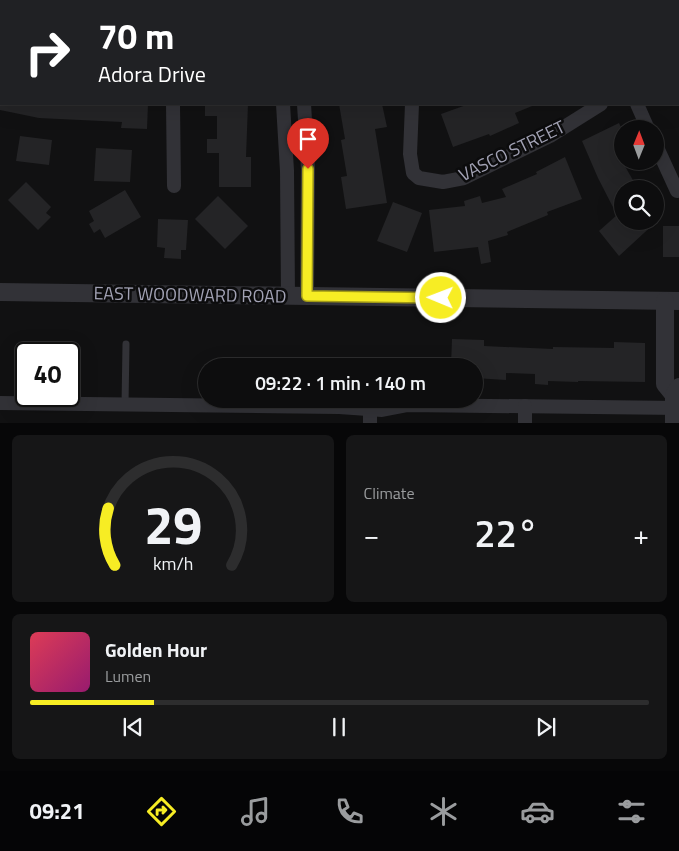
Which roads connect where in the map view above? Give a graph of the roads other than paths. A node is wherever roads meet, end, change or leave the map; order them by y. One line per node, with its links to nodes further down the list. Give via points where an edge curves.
1 (173, 105): 9 (street)
2 (283, 105): 12 (street)
3 (304, 105): 13 (street, via 308,169)
4 (412, 105): 5 (street, VASCO STREET, via 410,154 413,173 419,178 443,182 464,178 550,136)
5 (599, 105)
6 (637, 105): 7 (street)
7 (644, 120)
8 (664, 163): 10 (street)
9 (174, 186)
10 (677, 191)
11 (0, 292): 12 (street, EAST WOODWARD ROAD)
12 (288, 296): 13 (street, EAST WOODWARD ROAD)
13 (307, 296): 14 (street, EAST WOODWARD ROAD)
14 (672, 301): 17 (street, via 665,384)
15 (126, 344): 18 (lane)
16 (0, 403): 18 (street)
17 (676, 404): 19 (street)
18 (124, 405): 20 (street, via 340,407)
19 (525, 406): 20 (street, via 408,405); 21 (street)
20 (370, 416)
21 (525, 423)

